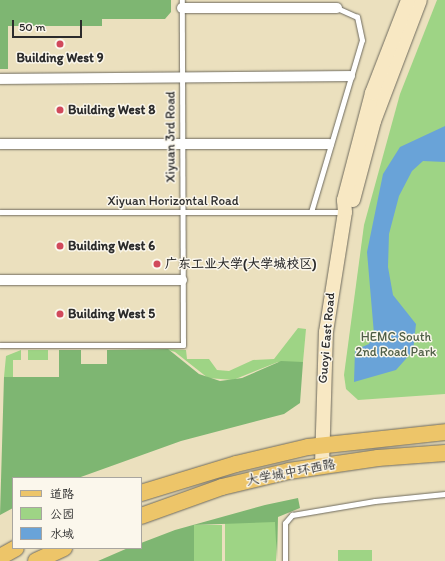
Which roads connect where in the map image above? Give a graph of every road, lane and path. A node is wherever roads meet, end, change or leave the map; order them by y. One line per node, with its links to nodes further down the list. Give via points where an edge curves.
1 (408, 0): 14 (main road, Guoyi East Road, via 360,132 344,200)
2 (420, 0): 14 (main road, Guoyi East Road, via 374,121 352,203)
3 (182, 4): 4 (street); 6 (lane, Xiyuan 3rd Road)
4 (337, 8): 5 (lane, via 354,14 362,30)
5 (350, 76): 6 (street); 10 (lane)
6 (182, 78): 7 (street); 9 (lane, Xiyuan 3rd Road)
7 (0, 79)
8 (0, 144): 9 (street)
9 (182, 144): 10 (street); 12 (lane, Xiyuan 3rd Road)
10 (329, 144): 13 (lane)
11 (0, 212): 12 (lane, Xiyuan Horizontal Road)
12 (182, 212): 13 (lane, Xiyuan Horizontal Road); 16 (lane, Xiyuan 3rd Road)
13 (312, 212): 14 (lane, Xiyuan Horizontal Road)
14 (346, 212): 19 (main road, Guoyi East Road, via 327,320)
15 (0, 280): 16 (street)
16 (182, 280): 17 (lane, Xiyuan 3rd Road, via 182,345)
17 (0, 345)
18 (445, 432): 19 (main road, 大学城中环西路)
19 (321, 445): 21 (main road, Guoyi East Road); 22 (main road, 大学城中环西路, via 236,464)
20 (445, 453): 21 (main road, 大学城中环西路)
21 (322, 465): 24 (main road, 大学城中环西路, via 222,487)
22 (142, 493)
23 (445, 494): 29 (lane, via 344,505 287,519)
24 (142, 516)
25 (14, 549): 27 (main road)
26 (62, 549): 28 (main road)
27 (0, 557)
28 (36, 561)
29 (285, 561)

